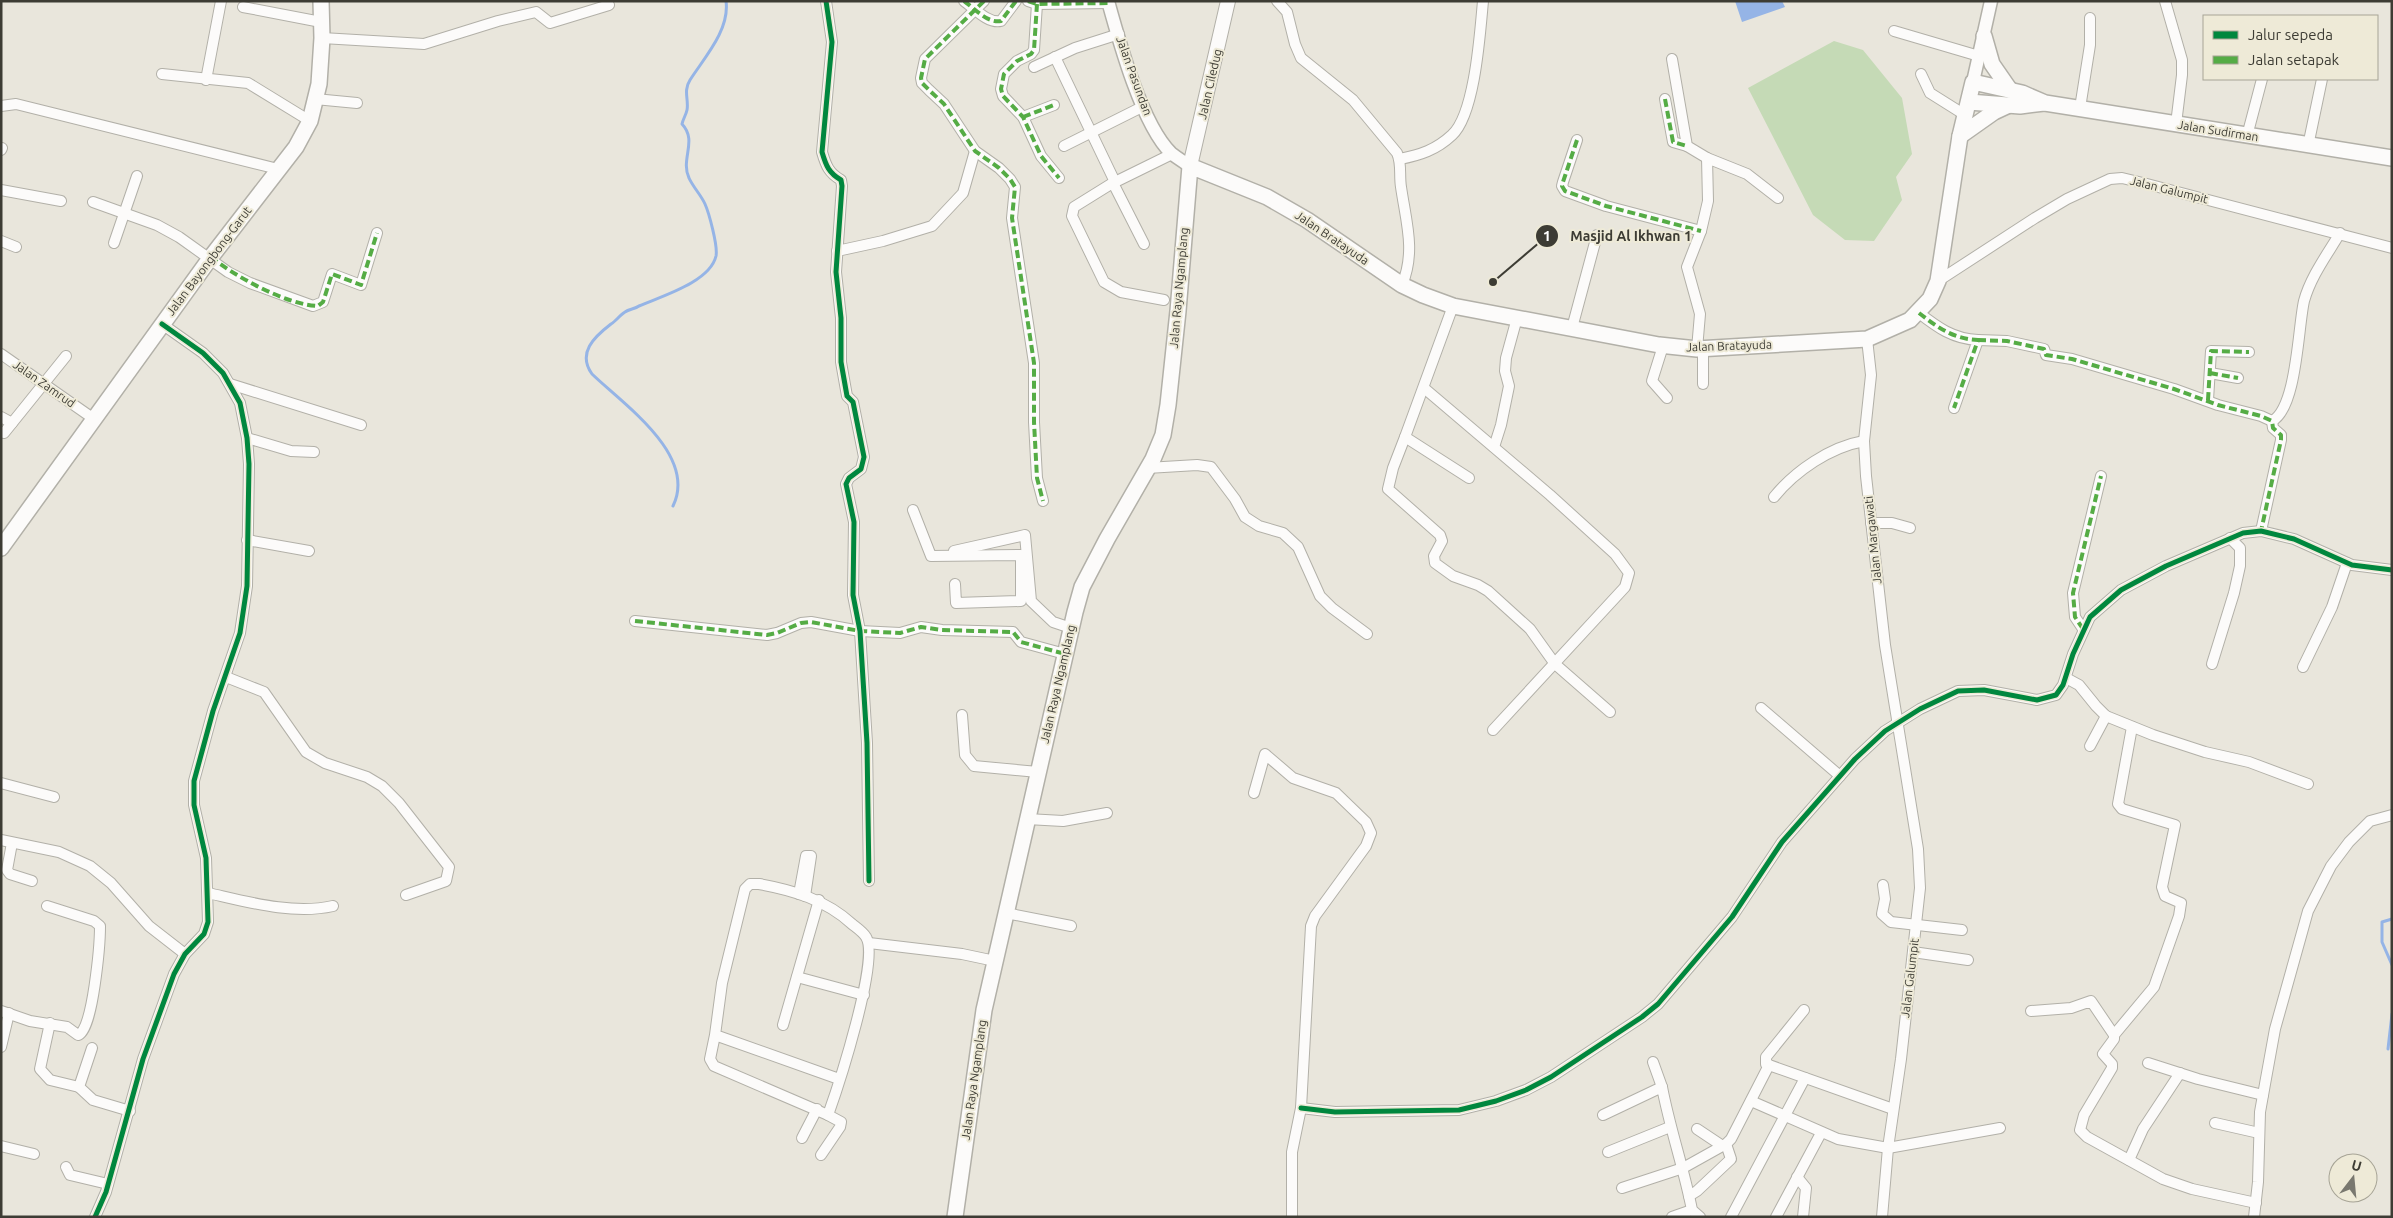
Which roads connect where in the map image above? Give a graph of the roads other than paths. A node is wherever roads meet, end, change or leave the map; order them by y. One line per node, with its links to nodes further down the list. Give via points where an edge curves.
1 (221, 1): 29 (street)
2 (321, 1): 18 (main road, Jalan Bayongbong-Garut)
3 (826, 1): 76 (street, via 832,42 822,152 829,171 841,180)
4 (964, 1): 16 (street)
5 (984, 1): 16 (street)
6 (1016, 1): 16 (street, via 1000,21 992,21)
7 (1228, 1): 57 (main road, Jalan Ciledug)
8 (1277, 1): 56 (street, via 1287,12 1301,58 1353,100 1387,138)
9 (1483, 1): 56 (street, via 1472,86 1459,126 1434,149)
10 (1991, 1): 21 (street, Jalan Bratayuda)
11 (2165, 1): 44 (street, via 2182,60)
12 (1109, 2): 13 (street); 20 (street, Jalan Pasundan)
13 (1033, 3): 42 (street, via 1034,50 1017,61 1004,74 1001,83 1003,96)
14 (609, 5): 22 (street, via 550,23 536,12 424,44)
15 (243, 7): 18 (street)
16 (981, 13): 52 (street, via 925,60 921,78 922,83 944,104)
17 (2090, 18): 40 (street, via 2090,45)
18 (322, 22): 22 (main road, Jalan Bayongbong-Garut)
19 (1894, 31): 23 (street)
20 (1119, 34): 24 (street); 39 (street, Jalan Pasundan)
21 (1984, 36): 23 (street, Jalan Bratayuda); 33 (main road, via 1992,64)
22 (322, 38): 35 (main road, Jalan Bayongbong-Garut)
23 (1979, 56): 32 (street, Jalan Bratayuda)
24 (1055, 57): 26 (street); 45 (street)
25 (1672, 59): 50 (street)
26 (1034, 67)
27 (162, 74): 29 (street)
28 (1921, 74): 41 (street, via 1930,93)
29 (206, 80): 43 (street, via 252,84)
30 (2262, 80): 47 (street)
31 (2322, 80): 51 (street)
32 (1973, 82): 33 (main road); 41 (main road, Jalan Bratayuda)
33 (2010, 98): 40 (main road, Jalan Sudirman, via 2032,106 2045,103); 41 (main road); 46 (main road)
34 (1665, 99): 50 (street, via 1673,142)
35 (315, 100): 36 (street); 43 (main road, Jalan Bayongbong-Garut)
36 (357, 103)
37 (1054, 105): 42 (street)
38 (1, 106): 58 (street, via 16,104)
39 (1142, 107): 45 (street); 53 (street, Jalan Pasundan)
40 (2080, 108): 44 (main road, Jalan Sudirman)
41 (1967, 109): 46 (main road, Jalan Bratayuda)
42 (1023, 117): 60 (street, via 1041,156)
43 (310, 122): 58 (main road, Jalan Bayongbong-Garut)
44 (2176, 124): 47 (main road, Jalan Sudirman)
45 (1092, 132): 49 (street); 61 (street)
46 (1960, 136): 78 (main road, Jalan Bratayuda)
47 (2247, 136): 51 (main road, Jalan Sudirman)
48 (1577, 140): 67 (street, via 1563,182 1565,190 1606,206)
49 (1064, 146)
50 (1687, 146): 54 (street)
51 (2308, 146): 55 (main road, Jalan Sudirman)
52 (975, 151): 76 (street, via 963,193 932,226); 117 (street, via 999,168 1015,187 1012,218 1034,364 1037,478)
53 (1172, 154): 57 (street, Jalan Pasundan); 61 (street)
54 (1707, 158): 63 (street, via 1747,174); 67 (street, via 1708,201)
55 (2392, 158)
56 (1400, 159): 79 (street, via 1400,186 1410,232 1407,273)
57 (1190, 166): 79 (main road, Jalan Bratayuda, via 1246,187 1283,206); 113 (main road, Jalan Raya Ngamplang, via 1168,405 1159,447)
58 (278, 169): 77 (main road, Jalan Bayongbong-Garut)
59 (136, 176): 66 (street)
60 (1059, 178)
61 (1114, 182): 73 (street); 80 (street, via 1074,207 1072,216 1104,282 1121,292)
62 (1, 190): 64 (street)
63 (1778, 198)
64 (61, 201)
65 (93, 202): 66 (street)
66 (123, 213): 72 (street); 77 (street, via 157,225)
67 (1701, 231): 89 (street, via 1687,267 1700,314)
68 (377, 233): 77 (street, via 361,285 332,274 323,302 318,306 250,283 228,272)
69 (2340, 233): 75 (street, Jalan Galumpit); 78 (street, Jalan Galumpit, via 2116,178 2067,199); 104 (street, via 2305,299 2289,390 2282,412)
70 (1597, 235): 85 (street)
71 (1, 242): 74 (street)
72 (114, 243)
73 (1144, 244)
74 (16, 247)
75 (2392, 248)
76 (837, 251): 135 (street, via 841,362 847,394 854,405 864,457 861,469 846,484 854,522 853,596)
77 (211, 257): 84 (main road, Jalan Bayongbong-Garut)
78 (1938, 281): 82 (main road, Jalan Bratayuda, via 1930,299)
79 (1402, 286): 81 (main road, Jalan Bratayuda)
80 (1164, 300)
81 (1453, 306): 83 (main road, Jalan Bratayuda); 98 (street)
82 (1918, 313): 86 (main road, Jalan Bratayuda, via 1902,325); 87 (street, via 1949,334)
83 (1517, 318): 85 (main road, Jalan Bratayuda); 111 (street, via 1505,364 1509,386)
84 (162, 324): 96 (street, via 203,353); 103 (main road, Jalan Bayongbong-Garut)
85 (1572, 328): 88 (main road, Jalan Bratayuda)
86 (1867, 339): 89 (main road, Jalan Bratayuda); 110 (street, Jalan Margawati, via 1871,375)
87 (1978, 340): 100 (street, via 2007,341 2044,349 2046,354); 101 (street)
88 (1663, 346): 89 (main road, Jalan Bratayuda); 99 (street, via 1652,381)
89 (1700, 349): 97 (street)
90 (2250, 352): 93 (street, via 2211,351)
91 (1, 354): 95 (street, Jalan Zamrud)
92 (66, 356): 95 (street)
93 (2210, 373): 94 (street); 100 (street)
94 (2238, 378)
95 (45, 384): 103 (street, Jalan Zamrud); 105 (street)
96 (230, 384): 106 (street); 109 (street, via 240,403)
97 (1703, 384)
98 (1424, 388): 108 (street); 111 (street)
99 (1667, 398)
100 (2208, 400): 104 (street)
101 (1954, 408)
102 (1, 416): 105 (street)
103 (91, 416): 124 (main road, Jalan Bayongbong-Garut)
104 (2272, 421): 121 (street, via 2274,431 2281,434 2282,440)
105 (12, 423): 107 (street)
106 (361, 425)
107 (4, 433)
108 (1405, 437): 115 (street); 138 (street, via 1388,489 1440,535 1442,541 1434,556 1435,563 1453,576 1488,591 1530,629)
109 (248, 438): 112 (street, via 291,451); 122 (street)
110 (1864, 440): 116 (street, via 1818,460 1795,475); 119 (street, Jalan Margawati)
111 (1494, 447): 138 (street, via 1615,554 1629,573 1625,587)
112 (314, 452)
113 (1147, 468): 133 (main road, Jalan Raya Ngamplang, via 1080,594); 136 (street, via 1211,467 1245,517 1283,534 1298,547 1320,596)
114 (2101, 476): 134 (street, via 2073,593 2074,616)
115 (1469, 478)
116 (1774, 498)
117 (1043, 501)
118 (913, 510): 127 (street)
119 (1871, 523): 120 (street, via 1892,523); 147 (street, Jalan Margawati)
120 (1910, 528)
121 (2261, 531): 123 (street, via 2243,533); 128 (street, via 2294,539)
122 (247, 540): 125 (street); 141 (street, via 243,617)
123 (2233, 541): 134 (street, via 2166,566 2121,590 2090,617); 139 (street, via 2240,548 2240,566)
124 (1, 548)
125 (309, 551)
126 (1025, 555): 127 (street); 127 (street, via 1026,535); 131 (street)
127 (931, 556)
128 (2346, 567): 129 (street); 140 (street, via 2332,607)
129 (2392, 570)
130 (954, 584): 131 (street, via 956,603)
131 (1026, 601): 133 (street, via 1053,622)
132 (635, 621): 135 (street, via 767,635 805,622)
133 (1071, 628): 137 (main road, Jalan Raya Ngamplang)
134 (2083, 629): 142 (street)
135 (860, 631): 137 (street, via 900,633 921,627 1013,632 1021,642); 164 (street, via 868,743)
136 (1367, 634)
137 (1065, 654): 152 (main road, Jalan Raya Ngamplang)
138 (1555, 664): 144 (street); 149 (street)
139 (2212, 664)
140 (2303, 667)
141 (226, 677): 166 (street, via 202,750 193,795 206,858); 167 (street, via 264,692 306,752 332,766 367,777 399,803 449,867 446,881)
142 (2072, 681): 146 (street); 147 (street, via 2056,694 2037,700 1984,690 1958,691)
143 (1761, 708): 153 (street)
144 (1610, 712)
145 (962, 715): 152 (street, via 966,755 974,766)
146 (2106, 716): 148 (street); 151 (street)
147 (1897, 724): 150 (street, Jalan Margawati); 153 (street)
148 (2132, 727): 155 (street, via 2206,752 2249,762); 187 (street, via 2118,804 2122,809 2175,825 2162,887 2165,896 2181,903 2154,987)
149 (1493, 730)
150 (1900, 740): 172 (street, Jalan Galumpit, via 1918,849 1920,888)
151 (2090, 746)
152 (1038, 772): 160 (main road, Jalan Raya Ngamplang)
153 (1840, 776): 201 (street, via 1782,842 1732,917 1658,1004 1551,1077 1504,1098 1460,1110 1335,1112)
154 (1, 783): 157 (street)
155 (2308, 784)
156 (1254, 793): 201 (street, via 1265,754 1293,778 1336,793 1368,824 1371,833 1366,846 1311,926)
157 (54, 797)
158 (1107, 813): 160 (street, via 1063,821)
159 (2392, 814): 199 (street, via 2363,826 2332,866 2313,899 2277,1021)
160 (1027, 819): 171 (main road, Jalan Raya Ngamplang)
161 (1, 840): 162 (street)
162 (12, 843): 163 (street, via 7,870); 177 (street, via 59,852 90,866 111,883 149,926)
163 (32, 881)
164 (869, 881)
165 (1883, 885): 172 (street, via 1882,914 1891,922)
166 (208, 893): 170 (street, via 250,903 294,908); 177 (street, via 208,922 204,934)
167 (406, 895)
168 (819, 900): 175 (street, via 842,914); 180 (street); 188 (street, via 759,884 750,884 745,889 722,983)
169 (47, 906): 185 (street, via 97,922 100,929 92,1005 85,1030 78,1035 67,1027)
170 (333, 906)
171 (1006, 912): 173 (street); 179 (main road, Jalan Raya Ngamplang)
172 (1917, 925): 174 (street); 176 (street, Jalan Galumpit)
173 (1071, 926)
174 (1962, 930)
175 (869, 943): 179 (street); 181 (street)
176 (1913, 952): 178 (street); 203 (street, Jalan Galumpit)
177 (185, 954): 204 (street, via 152,1032)
178 (1968, 960)
179 (995, 961): 231 (main road, Jalan Raya Ngamplang, via 982,1028)
180 (797, 976): 181 (street); 186 (street)
181 (864, 995): 196 (street)
182 (1804, 1010): 193 (street, via 1766,1057 1765,1062)
183 (5, 1012): 185 (street); 189 (street)
184 (2031, 1012): 187 (street, via 2071,1008 2091,1001)
185 (50, 1024): 197 (street, via 40,1069 50,1080)
186 (783, 1025)
187 (2114, 1035): 221 (street, via 2103,1054 2112,1068 2084,1115 2080,1128 2100,1146)
188 (715, 1036): 196 (street); 202 (street, via 710,1059 714,1066)
189 (1, 1048)
190 (92, 1048): 197 (street)
191 (1653, 1062): 198 (street)
192 (2148, 1063): 194 (street)
193 (1769, 1065): 195 (street); 200 (street)
194 (2180, 1073): 199 (street); 221 (street, via 2143,1129)
195 (1805, 1078): 203 (street); 207 (street)
196 (839, 1079): 205 (street)
197 (79, 1087): 204 (street, via 93,1100)
198 (1662, 1087): 206 (street); 209 (street)
199 (2262, 1095): 212 (street)
200 (1751, 1101): 207 (street); 215 (street)
201 (1301, 1108): 232 (street, via 1292,1152)
202 (817, 1109): 205 (street); 214 (street)
203 (1893, 1110): 217 (street, Jalan Galumpit)
204 (130, 1111): 225 (street)
205 (828, 1115): 220 (street, via 840,1122 840,1127)
206 (1603, 1115)
207 (1786, 1116): 213 (street); 233 (street)
208 (2215, 1123): 212 (street)
209 (1670, 1127): 218 (street); 223 (street)
210 (2000, 1128): 217 (street)
211 (1697, 1129): 215 (street)
212 (2254, 1132): 228 (street)
213 (1822, 1133): 217 (street); 224 (street)
214 (802, 1138)
215 (1723, 1145): 223 (street); 227 (street, via 1730,1159)
216 (1, 1146): 219 (street)
217 (1888, 1148): 236 (street, Jalan Galumpit)
218 (1608, 1152)
219 (34, 1154)
220 (821, 1155)
221 (2129, 1160): 228 (street, via 2173,1183)
222 (66, 1167): 225 (street, via 70,1175)
223 (1683, 1168): 226 (street); 227 (street)
224 (1797, 1177): 234 (street); 235 (street, via 1806,1188)
225 (108, 1184): 230 (street)
226 (1622, 1188)
227 (1689, 1196): 229 (street)
228 (2252, 1202): 237 (street)
229 (1686, 1215)
230 (95, 1217)
231 (955, 1217)
232 (1292, 1217)
233 (1731, 1217)
234 (1776, 1217)
235 (1803, 1217)
236 (1882, 1217)
237 (2254, 1217)

